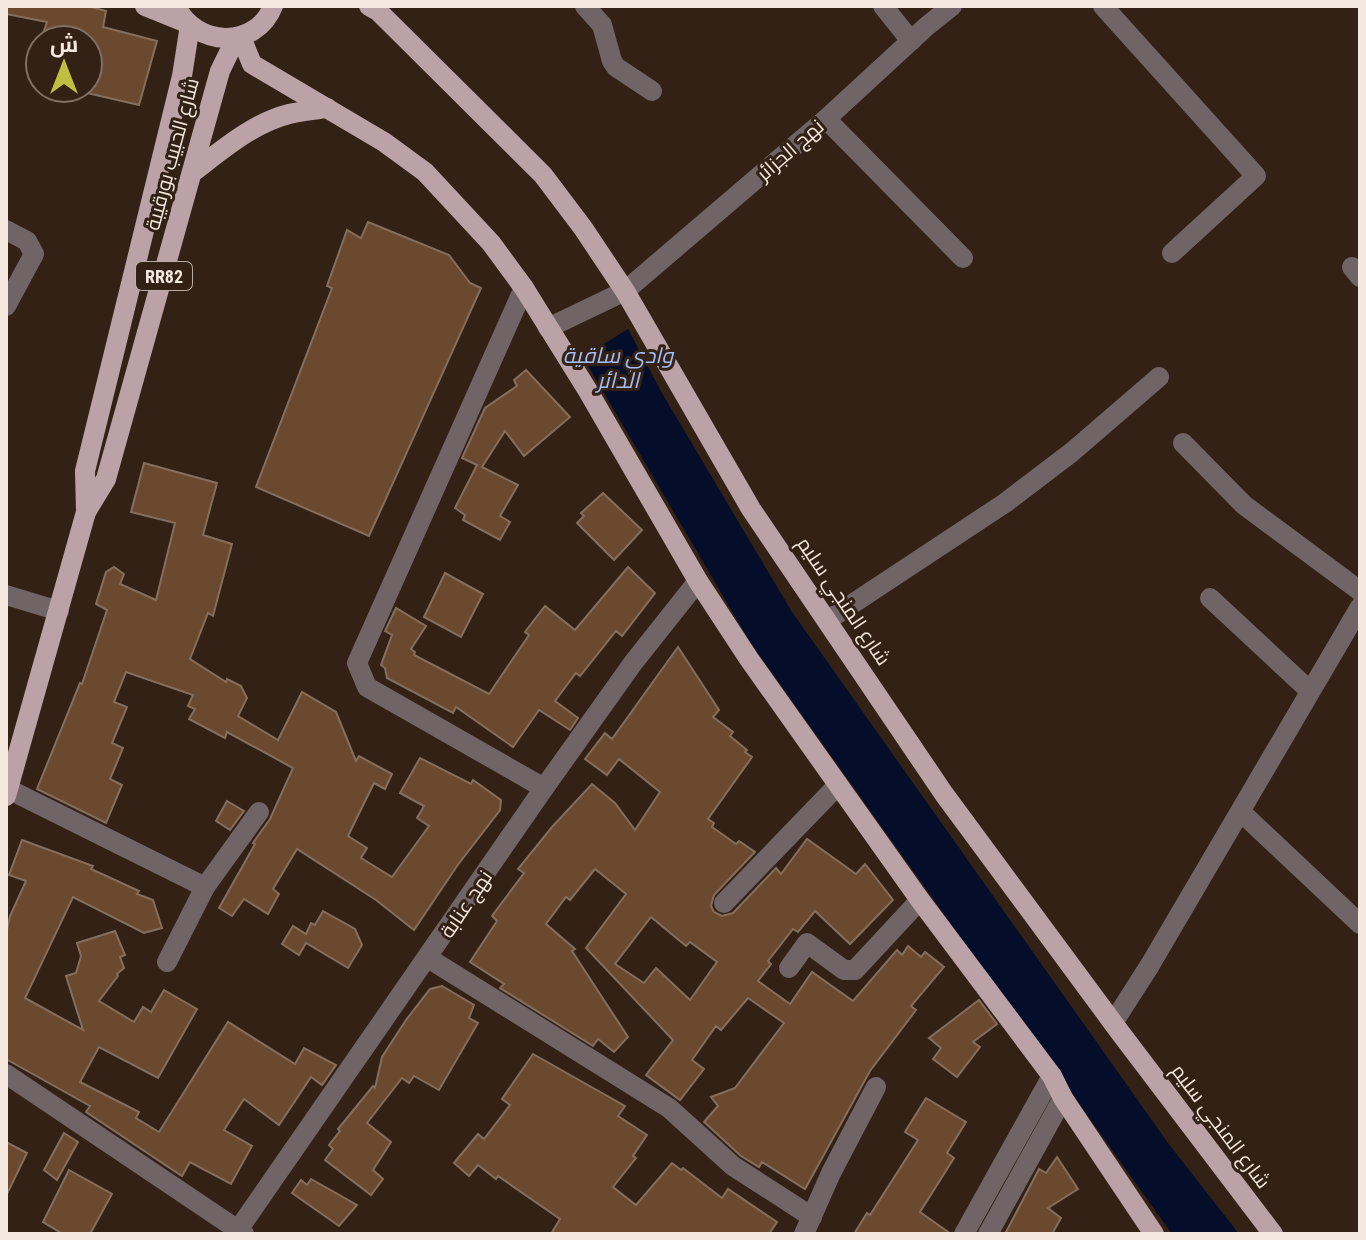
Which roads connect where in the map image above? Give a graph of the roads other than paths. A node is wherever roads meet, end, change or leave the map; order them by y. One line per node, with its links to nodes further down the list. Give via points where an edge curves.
1 (145, 6): 8 (main road)
2 (273, 6): 9 (main road, شارع الحبيب بورقيبة / RR82, via 263,23)
3 (585, 6): 11 (street, via 602,25 616,67)
4 (883, 6): 10 (street)
5 (952, 6): 10 (street, نهج الجزائر)
6 (1103, 6): 16 (street, via 1256,176)
7 (377, 8): 19 (main road, شارع المنجي سليم, via 543,175)
8 (184, 18): 9 (main road, via 211,37); 24 (main road, شارع الحبيب بورقيبة / RR82, via 182,76 85,471)
9 (238, 37): 12 (main road, via 252,64); 14 (main road, شارع الحبيب بورقيبة / RR82, via 220,71)
10 (911, 41): 13 (street, نهج الجزائر)
11 (652, 91)
12 (327, 108): 14 (main road, via 267,122); 18 (main road, via 425,172 491,243)
13 (826, 119): 17 (street); 19 (street, نهج الجزائر)
14 (193, 172): 24 (main road, شارع الحبيب بورقيبة / RR82, via 106,479)
15 (6, 230): 20 (street, via 27,241 34,254)
16 (1172, 253)
17 (963, 258)
18 (524, 288): 21 (main road); 34 (street, via 357,663 367,687)
19 (625, 291): 21 (street, نهج الجزائر); 31 (main road, شارع المنجي سليم, via 751,509)
20 (6, 306)
21 (548, 328): 25 (main road)
22 (1159, 377): 31 (street, via 1005,503)
23 (1183, 443): 26 (street, via 1244,505)
24 (86, 512): 30 (main road, شارع الحبيب بورقيبة / RR82)
25 (698, 581): 33 (main road); 34 (street, نهج عنابة)
26 (1360, 591)
27 (6, 595): 30 (street)
28 (1210, 598): 32 (street)
29 (1360, 607): 32 (street)
30 (59, 611): 35 (main road, شارع الحبيب بورقيبة / RR82)
31 (828, 620): 45 (main road, شارع المنجي سليم, via 944,794)
32 (1310, 691): 37 (street)
33 (838, 785): 39 (main road); 40 (street)
34 (544, 788): 42 (street, نهج عنابة)
35 (7, 792): 38 (street)
36 (259, 812): 38 (street)
37 (1241, 812): 41 (street); 45 (street)
38 (205, 887): 43 (street)
39 (920, 900): 44 (street, via 855,970 844,970 807,943); 47 (main road)
40 (724, 903)
41 (1360, 924)
42 (428, 958): 50 (street, via 669,1108); 51 (street, نهج عنابة)
43 (167, 962)
44 (789, 968)
45 (1113, 1023): 55 (main road, شارع المنجي سليم)
46 (6, 1074): 51 (street)
47 (1052, 1076): 49 (main road); 52 (street)
48 (876, 1087): 50 (street)
49 (1063, 1098): 53 (street); 54 (main road)
50 (808, 1225)
51 (241, 1232)
52 (964, 1234)
53 (988, 1234)
54 (1154, 1234)
55 (1273, 1234)

